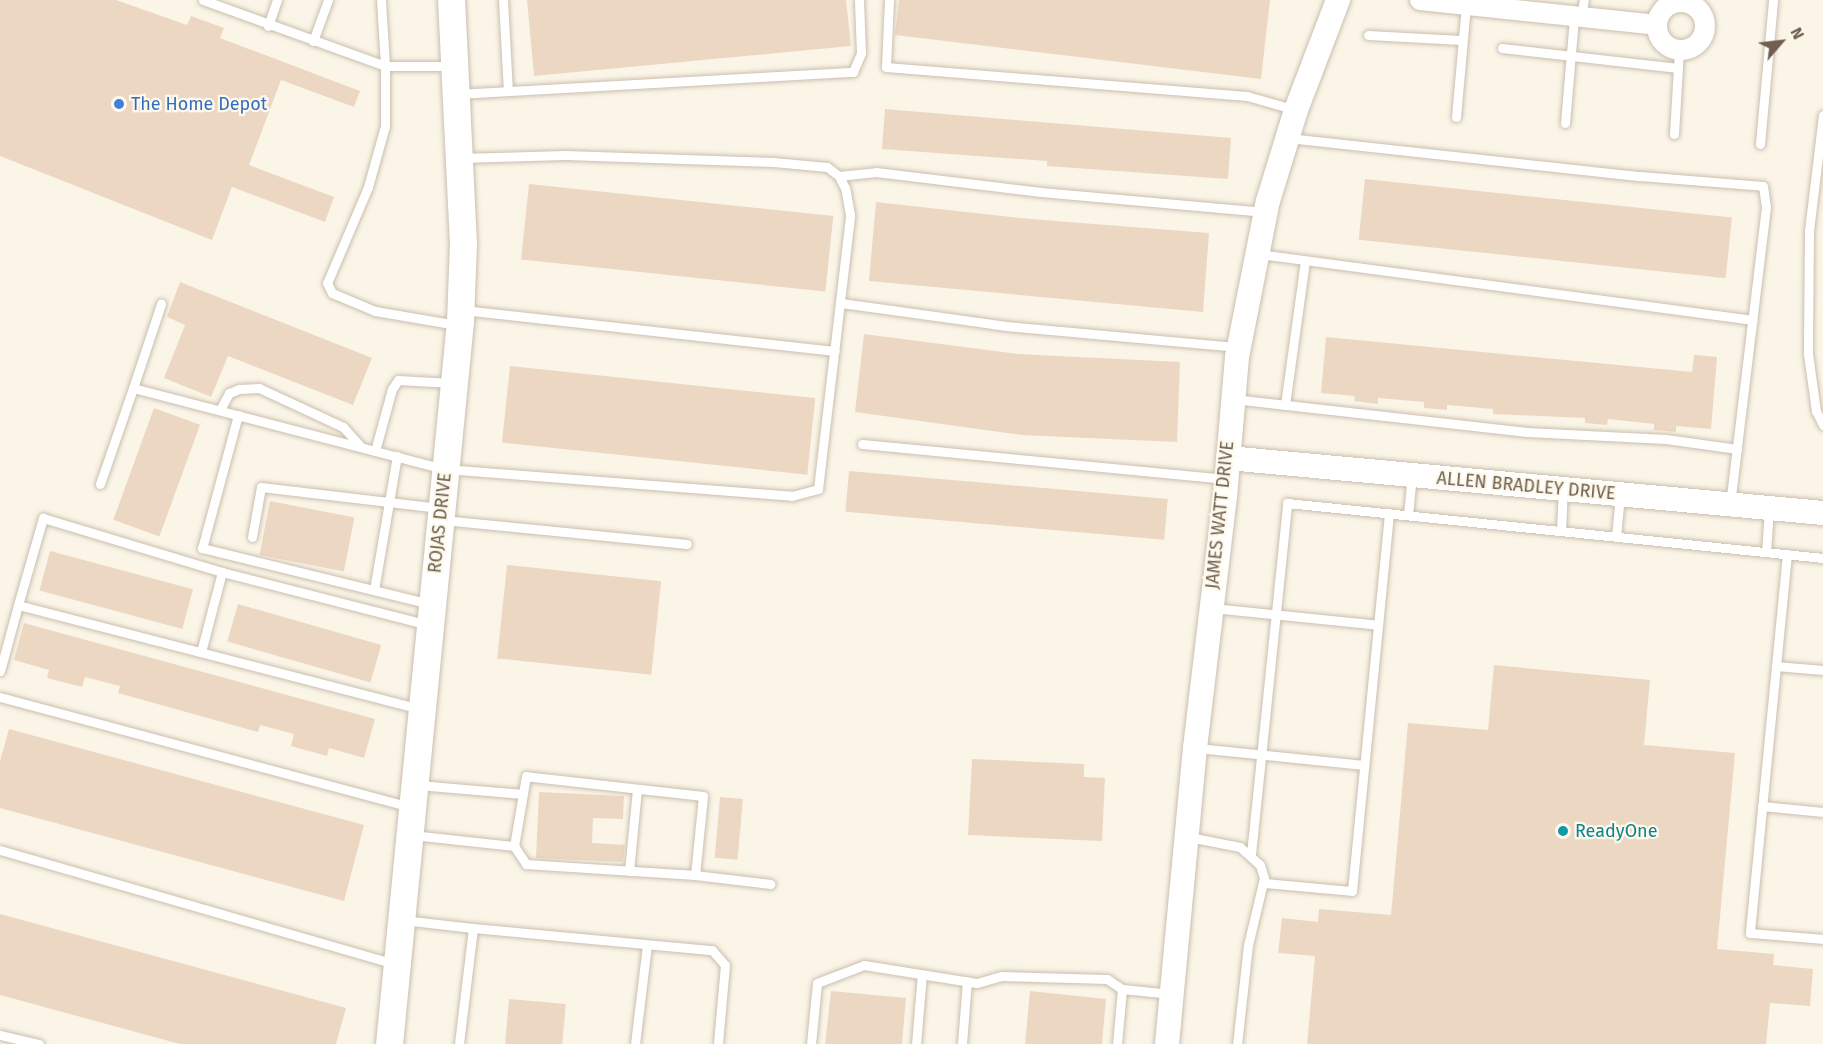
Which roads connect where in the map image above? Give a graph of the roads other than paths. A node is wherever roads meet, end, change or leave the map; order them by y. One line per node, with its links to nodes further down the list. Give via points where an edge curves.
1 (203, 0): 13 (lane)
2 (277, 0): 17 (lane)
3 (328, 0): 20 (lane)
4 (381, 0): 24 (lane)
5 (451, 0): 25 (main road, ROJAS DRIVE)
6 (502, 0): 26 (lane)
7 (859, 0): 26 (lane, via 861,53 853,72)
8 (889, 0): 28 (lane, via 886,67 1246,96)
9 (1338, 0): 28 (street, JAMES WATT DRIVE)
10 (1427, 0): 14 (street)
11 (1773, 0): 34 (lane)
12 (1690, 2): 16 (street, via 1667,5); 23 (street, via 1702,13 1705,28 1698,43)
13 (228, 4): 17 (lane)
14 (1479, 4): 15 (street); 19 (lane)
15 (1580, 12): 16 (street); 22 (lane)
16 (1657, 25): 23 (street, via 1662,41)
17 (268, 26): 20 (lane)
18 (1368, 35): 19 (lane)
19 (1461, 40): 30 (lane)
20 (313, 41): 24 (lane)
21 (1503, 48): 22 (lane)
22 (1570, 57): 23 (lane); 31 (lane)
23 (1678, 59): 32 (lane)
24 (385, 66): 25 (lane); 42 (lane, via 385,126 368,188 327,283 332,293 375,310)
25 (454, 66): 27 (main road, ROJAS DRIVE)
26 (508, 91): 27 (lane)
27 (456, 94): 35 (main road, ROJAS DRIVE)
28 (1296, 110): 33 (street, JAMES WATT DRIVE)
29 (1823, 115): 52 (lane, via 1809,230 1808,354 1816,411)
30 (1456, 117)
31 (1565, 123)
32 (1674, 134)
33 (1288, 138): 37 (street, JAMES WATT DRIVE); 43 (lane, via 1762,186 1766,207)
34 (1760, 144)
35 (459, 158): 36 (lane, via 565,155 773,162 827,167); 42 (main road, ROJAS DRIVE, via 463,244)
36 (838, 176): 37 (lane, via 876,172 1041,192); 40 (lane, via 845,188 850,215)
37 (1265, 212): 38 (street, JAMES WATT DRIVE)
38 (1256, 254): 39 (lane); 44 (street, JAMES WATT DRIVE)
39 (1305, 261): 43 (lane); 49 (lane)
40 (841, 303): 44 (lane, via 1006,326); 45 (lane)
41 (161, 304): 47 (lane)
42 (460, 317): 45 (lane); 46 (main road, ROJAS DRIVE)
43 (1754, 320): 55 (lane)
44 (1238, 347): 48 (street, JAMES WATT DRIVE)
45 (835, 351): 58 (lane, via 822,479 818,489 809,495)
46 (453, 383): 56 (lane, via 398,380); 58 (main road, ROJAS DRIVE)
47 (134, 388): 50 (lane); 61 (lane)
48 (1231, 399): 49 (lane); 59 (street, JAMES WATT DRIVE)
49 (1285, 405): 55 (lane, via 1527,432 1666,439)
50 (220, 410): 51 (lane); 54 (lane, via 229,393 259,388 343,427)
51 (238, 415): 54 (lane); 79 (lane, via 202,548)
52 (1823, 425)
53 (862, 444): 59 (lane)
54 (360, 446): 56 (lane)
55 (1737, 449): 65 (lane)
56 (375, 451): 57 (lane)
57 (397, 456): 58 (lane); 64 (lane)
58 (445, 469): 69 (main road, ROJAS DRIVE)
59 (1228, 469): 60 (street, ALLEN BRADLEY DRIVE); 81 (street, JAMES WATT DRIVE)
60 (1412, 475): 62 (street, ALLEN BRADLEY DRIVE); 70 (lane)
61 (100, 484)
62 (1563, 489): 63 (street, ALLEN BRADLEY DRIVE); 71 (lane)
63 (1620, 495): 65 (street, ALLEN BRADLEY DRIVE); 73 (lane)
64 (389, 503): 69 (lane); 72 (lane, via 261,487); 79 (lane)
65 (1730, 504): 66 (street, ALLEN BRADLEY DRIVE)
66 (1769, 508): 68 (street, ALLEN BRADLEY DRIVE); 75 (lane)
67 (1389, 513): 70 (lane); 83 (lane, via 1287,503); 84 (lane)
68 (1823, 513)
69 (441, 514): 74 (lane); 82 (main road, ROJAS DRIVE)
70 (1408, 515): 71 (lane)
71 (1560, 531): 73 (lane)
72 (252, 537)
73 (1616, 537): 75 (lane)
74 (687, 544)
75 (1766, 552): 76 (lane)
76 (1787, 555): 77 (lane); 86 (lane)
77 (1823, 558)
78 (222, 572): 80 (lane, via 43,518); 82 (lane); 85 (lane)
79 (374, 590): 82 (lane)
80 (18, 605): 85 (lane); 88 (lane)
81 (1210, 608): 83 (lane); 91 (street, JAMES WATT DRIVE)
82 (431, 615): 90 (main road, ROJAS DRIVE)
83 (1276, 615): 84 (lane); 92 (lane)
84 (1378, 625): 93 (lane)
85 (201, 652): 90 (lane)
86 (1776, 666): 87 (lane); 97 (lane)
87 (1823, 670)
88 (0, 671)
89 (0, 697): 96 (lane)
90 (422, 710): 96 (main road, ROJAS DRIVE)
91 (1195, 748): 92 (lane); 100 (street, JAMES WATT DRIVE)
92 (1261, 755): 93 (lane); 103 (lane)
93 (1364, 765): 106 (lane, via 1352,891)
94 (637, 790): 95 (lane, via 526,777); 104 (lane); 105 (lane, via 703,796)
95 (523, 794): 96 (lane); 101 (lane)
96 (413, 796): 99 (main road, ROJAS DRIVE)
97 (1762, 806): 98 (lane); 110 (lane, via 1750,933)
98 (1823, 812)
99 (410, 835): 101 (lane); 108 (main road, ROJAS DRIVE)
100 (1186, 837): 103 (lane, via 1223,842); 116 (street, JAMES WATT DRIVE)
101 (514, 846): 104 (lane, via 526,864)
102 (0, 850): 112 (lane)
103 (1251, 854): 106 (lane, via 1260,865)
104 (629, 871): 105 (lane)
105 (695, 875): 107 (lane)
106 (1264, 883): 128 (lane, via 1248,945)
107 (770, 884)
108 (403, 920): 109 (lane); 112 (main road, ROJAS DRIVE)
109 (473, 928): 111 (lane); 120 (lane)
110 (1823, 939)
111 (646, 945): 121 (lane); 122 (lane, via 712,950 725,965)
112 (397, 964): 119 (main road, ROJAS DRIVE)
113 (922, 974): 114 (lane); 123 (lane, via 864,965 817,983); 124 (lane)
114 (967, 981): 115 (lane, via 1001,976 1107,980); 125 (lane)
115 (1122, 989): 116 (lane); 126 (lane)
116 (1172, 994): 127 (street, JAMES WATT DRIVE)
117 (0, 1035): 118 (lane)
118 (39, 1044)
119 (389, 1044)
120 (459, 1044)
121 (635, 1044)
122 (718, 1044)
123 (811, 1044)
124 (916, 1044)
125 (962, 1044)
126 (1117, 1044)
127 (1167, 1044)
128 (1236, 1044)

